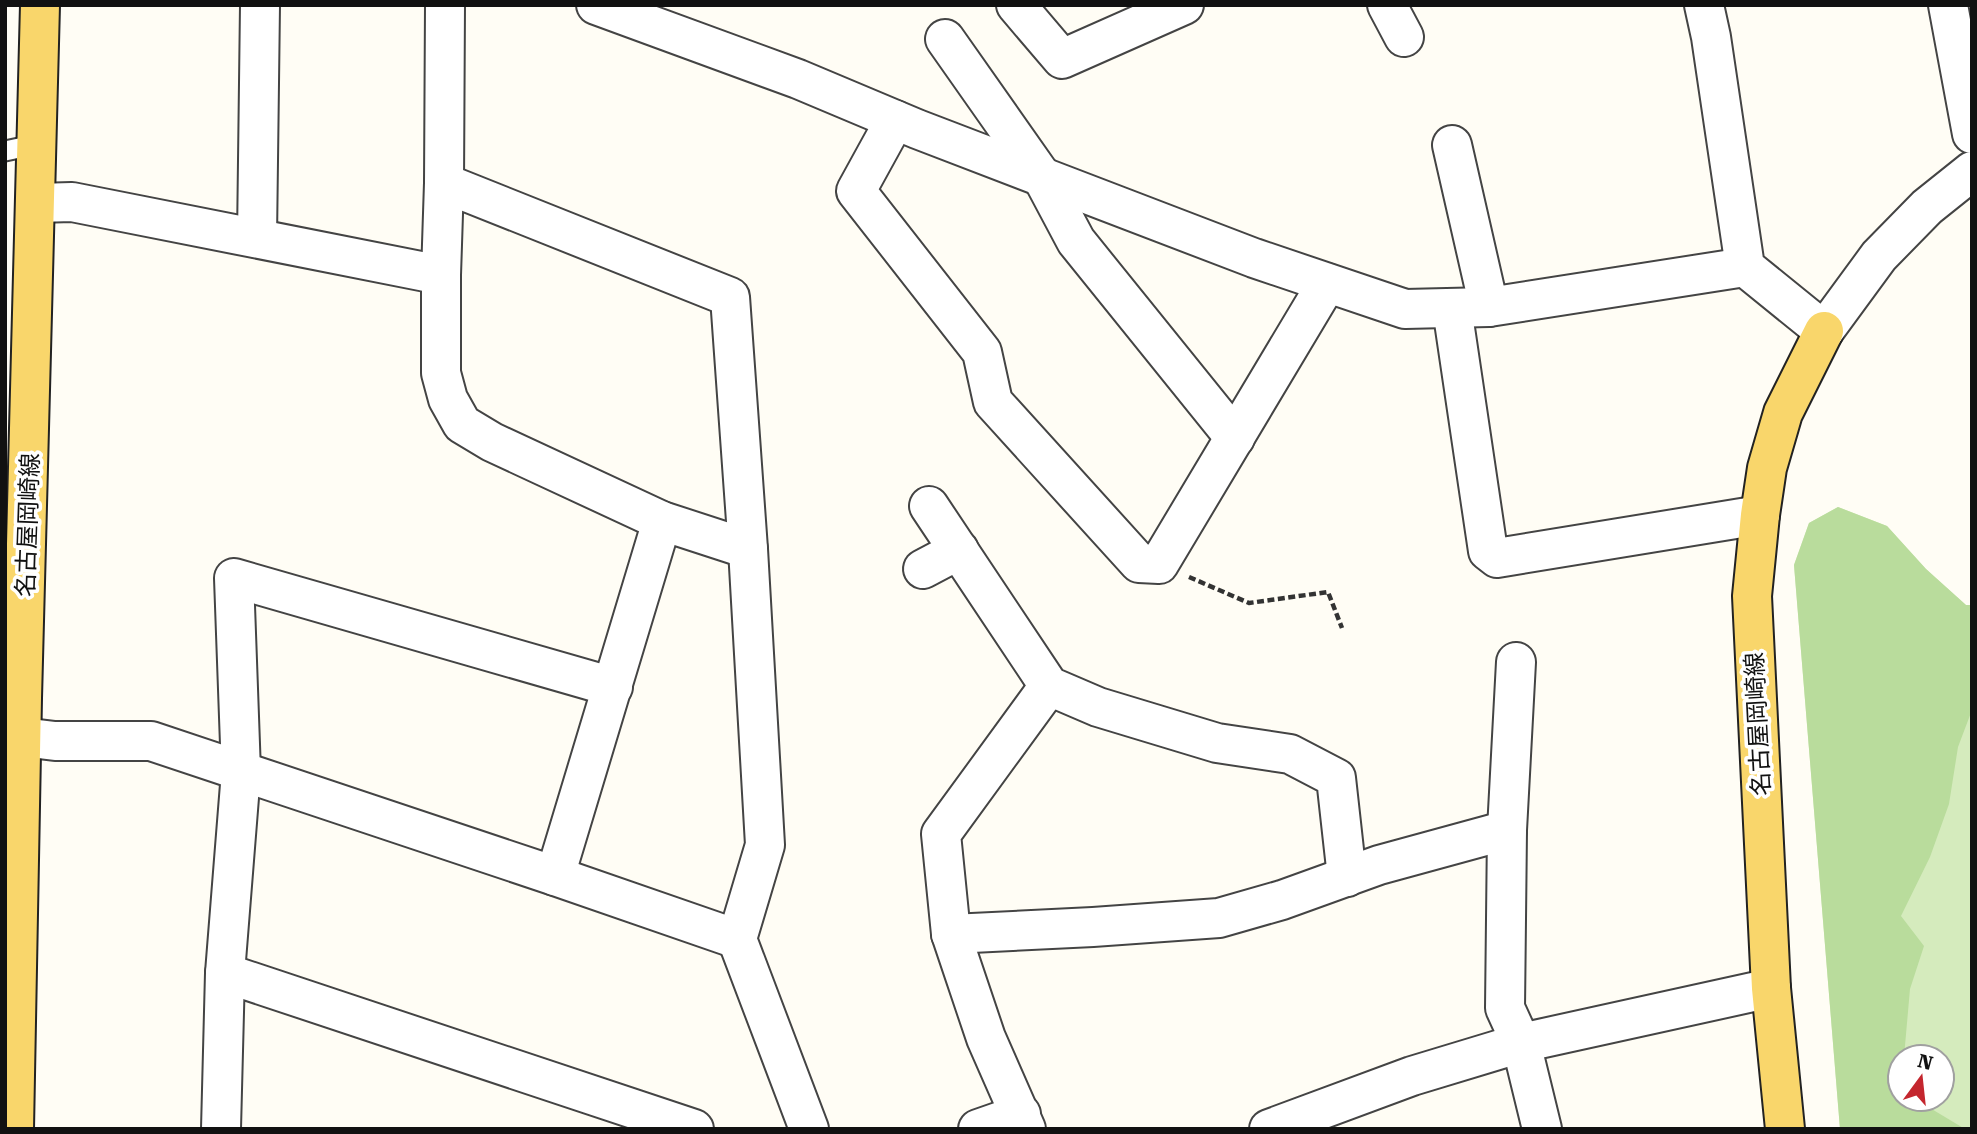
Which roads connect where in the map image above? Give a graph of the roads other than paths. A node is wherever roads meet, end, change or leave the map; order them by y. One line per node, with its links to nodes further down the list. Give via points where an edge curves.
1 (40, 5): 13 (main road, 名古屋岡崎線)
2 (260, 5): 18 (street)
3 (445, 5): 16 (street)
4 (596, 5): 10 (street)
5 (1016, 5): 6 (street, via 1062,59)
6 (1184, 5)
7 (1704, 5): 19 (street)
8 (1948, 5): 11 (street)
9 (945, 39): 15 (street)
10 (895, 120): 15 (street); 24 (street, via 856,191 982,352 993,402 1139,563 1159,564)
11 (1972, 134)
12 (1452, 145): 22 (street)
13 (22, 147): 17 (main road, 名古屋岡崎線)
14 (1972, 171): 23 (street, via 1927,207 1879,256)
15 (1042, 177): 21 (street); 24 (street, via 1076,241)
16 (444, 183): 20 (street); 28 (street, via 730,297)
17 (37, 203): 18 (street, via 72,202); 34 (main road, 名古屋岡崎線)
18 (257, 238): 20 (street)
19 (1745, 267): 22 (street); 23 (street)
20 (441, 275): 27 (street, via 441,373 462,424)
21 (1327, 283): 22 (street, via 1405,309); 24 (street)
22 (1470, 308): 26 (street, via 1488,551 1497,558)
23 (1824, 331): 26 (main road, 名古屋岡崎線, via 1783,413 1767,468)
24 (1235, 438)
25 (929, 506): 29 (street)
26 (1760, 515): 43 (main road, 名古屋岡崎線, via 1752,596)
27 (662, 522): 28 (street); 33 (street)
28 (748, 549): 41 (street, via 765,845)
29 (959, 550): 30 (street); 32 (street)
30 (923, 569)
31 (1516, 662): 36 (street)
32 (1049, 686): 39 (street, via 1098,707 1217,743 1290,754 1336,778); 40 (street, via 941,834)
33 (613, 687): 35 (street, via 234,578); 38 (street)
34 (22, 737): 35 (street, via 151,741); 37 (main road, 名古屋岡崎線)
35 (241, 772): 38 (street); 42 (street)
36 (1507, 830): 39 (street); 44 (street, via 1505,1008)
37 (13, 863): 45 (main road, 名古屋岡崎線)
38 (555, 876): 41 (street)
39 (1347, 877): 40 (street, via 1219,918)
40 (951, 934): 46 (street, via 986,1038)
41 (737, 939): 50 (street)
42 (225, 973): 48 (street); 49 (street)
43 (1771, 988): 44 (street); 54 (main road, 名古屋岡崎線)
44 (1521, 1043): 52 (street, via 1412,1076); 53 (street)
45 (11, 1048): 47 (main road, 名古屋岡崎線)
46 (1023, 1122): 51 (street)
47 (14, 1129)
48 (221, 1129)
49 (694, 1129)
50 (809, 1129)
51 (978, 1129)
52 (1269, 1129)
53 (1542, 1129)
54 (1784, 1129)

